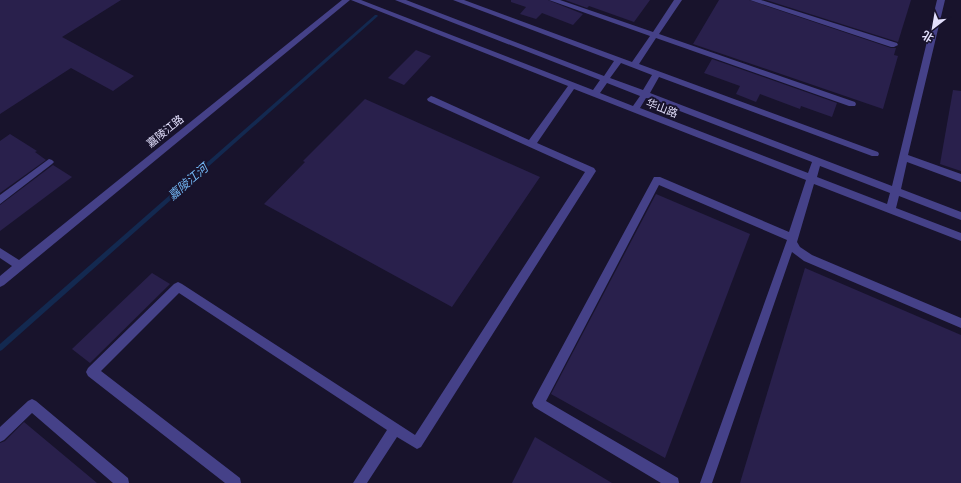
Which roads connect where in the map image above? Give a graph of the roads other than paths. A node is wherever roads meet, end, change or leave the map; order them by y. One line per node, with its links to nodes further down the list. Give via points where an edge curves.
1 (346, 0): 35 (street, 嘉陵江路)
2 (355, 0): 15 (street, 华山路)
3 (399, 0): 14 (street, 华山路)
4 (457, 0): 11 (street)
5 (553, 0): 9 (street)
6 (678, 0): 9 (street)
7 (754, 0): 10 (street)
8 (941, 0): 23 (street)
9 (654, 35): 12 (street); 19 (street)
10 (894, 45)
11 (619, 60): 12 (street); 14 (street)
12 (634, 65): 13 (street)
13 (657, 74): 17 (street); 22 (street)
14 (605, 79): 16 (street); 17 (street, 华山路)
15 (573, 85): 16 (street, 华山路); 21 (street)
16 (595, 94): 20 (street, 华山路)
17 (644, 94): 20 (street); 24 (street, 华山路)
18 (431, 99): 21 (street)
19 (852, 104)
20 (635, 110): 27 (street, 华山路)
21 (531, 144): 38 (street, via 591,171 417,443)
22 (875, 154)
23 (903, 157): 26 (street); 28 (street)
24 (817, 161): 27 (street); 28 (street, 华山路)
25 (49, 162): 29 (street)
26 (961, 178)
27 (812, 179): 30 (street, 华山路); 33 (street)
28 (895, 191): 30 (street); 31 (street, 华山路)
29 (0, 200)
30 (891, 210): 32 (street, 华山路)
31 (961, 216)
32 (961, 237)
33 (792, 240): 37 (street, via 798,252 808,258); 43 (street, via 656,180 538,403); 44 (street)
34 (0, 252): 35 (street)
35 (20, 266): 36 (street, 嘉陵江路)
36 (0, 282)
37 (961, 323)
38 (395, 429): 41 (street, via 178,286 92,372); 42 (street)
39 (0, 436): 40 (street, via 32,405)
40 (123, 483)
41 (235, 483)
42 (359, 483)
43 (673, 483)
44 (706, 483)

